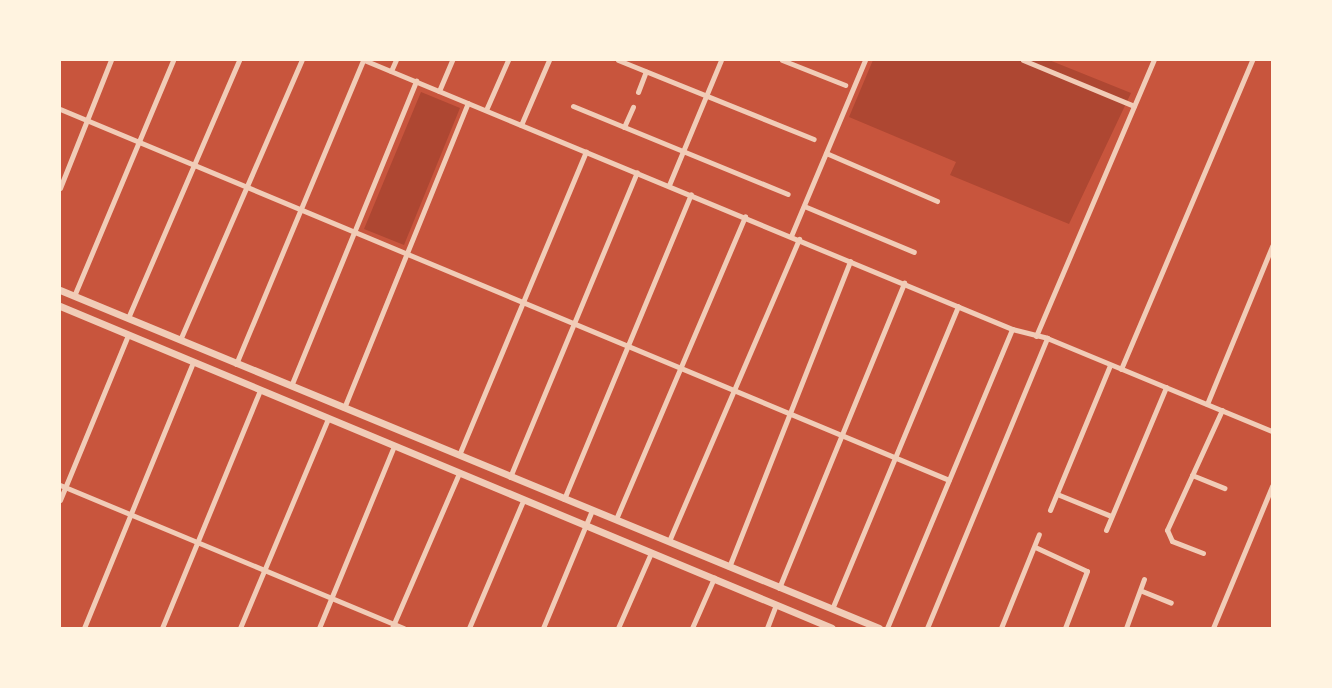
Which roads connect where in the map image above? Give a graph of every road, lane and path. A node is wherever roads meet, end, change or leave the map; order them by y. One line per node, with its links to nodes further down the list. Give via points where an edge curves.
1 (111, 60): 30 (street)
2 (173, 60): 34 (street)
3 (239, 60): 38 (street)
4 (302, 60): 42 (street)
5 (363, 60): 17 (street); 47 (street)
6 (396, 60): 17 (street)
7 (452, 60): 21 (street)
8 (508, 60): 29 (street)
9 (549, 60): 31 (street)
10 (618, 60): 18 (street)
11 (722, 60): 23 (street)
12 (782, 60): 20 (street)
13 (865, 60): 37 (street)
14 (1023, 60): 26 (street)
15 (1154, 60): 26 (street)
16 (1252, 60): 74 (street)
17 (391, 71): 19 (street)
18 (646, 71): 22 (street); 23 (street)
19 (416, 81): 21 (street); 49 (street)
20 (845, 85)
21 (439, 91): 24 (street)
22 (638, 92)
23 (706, 96): 33 (street); 36 (street)
24 (468, 103): 29 (street); 54 (street)
25 (573, 106): 32 (street)
26 (1134, 106): 66 (street)
27 (633, 107): 32 (street)
28 (60, 109): 30 (street)
29 (486, 110): 31 (street)
30 (88, 121): 34 (street); 41 (street)
31 (521, 125): 35 (street)
32 (624, 127): 36 (street)
33 (814, 139)
34 (139, 144): 38 (street); 58 (street)
35 (586, 151): 39 (street); 59 (street)
36 (682, 151): 40 (street); 44 (street)
37 (826, 153): 45 (street); 46 (street)
38 (192, 166): 42 (street); 62 (street)
39 (637, 172): 40 (street); 63 (street)
40 (669, 185): 43 (street)
41 (60, 188)
42 (246, 188): 47 (street); 68 (street)
43 (691, 194): 48 (street); 69 (street)
44 (788, 194)
45 (937, 201)
46 (804, 206): 50 (street); 53 (street)
47 (299, 210): 49 (street); 71 (street)
48 (745, 216): 50 (street); 73 (street)
49 (352, 231): 54 (street); 75 (street)
50 (791, 236): 51 (street)
51 (799, 239): 55 (street); 78 (street)
52 (1272, 246): 79 (street)
53 (914, 252)
54 (406, 253): 59 (street); 80 (street)
55 (850, 261): 56 (street); 82 (street)
56 (904, 283): 60 (street); 85 (street)
57 (60, 290): 58 (street)
58 (74, 296): 62 (street)
59 (520, 301): 63 (street); 87 (street)
60 (958, 306): 64 (street); 88 (street)
61 (60, 309): 65 (street)
62 (128, 318): 68 (street)
63 (574, 324): 69 (street); 91 (street)
64 (1012, 329): 66 (street); 92 (street)
65 (128, 335): 70 (street); 93 (street)
66 (1036, 336): 67 (street)
67 (1047, 338): 72 (street); 137 (street)
68 (180, 340): 71 (street)
69 (627, 346): 73 (street); 97 (street)
70 (193, 362): 77 (street); 102 (street)
71 (236, 364): 75 (street)
72 (1110, 365): 74 (street); 96 (street)
73 (680, 368): 78 (street); 104 (street)
74 (1121, 369): 76 (street)
75 (291, 386): 80 (street)
76 (1166, 387): 79 (street); 103 (street)
77 (260, 390): 83 (street); 109 (street)
78 (735, 391): 82 (street); 108 (street)
79 (1207, 404): 81 (street)
80 (344, 408): 87 (street)
81 (1222, 410): 84 (street); 90 (street)
82 (789, 413): 85 (street); 113 (street)
83 (328, 419): 86 (street); 114 (street)
84 (1272, 431)
85 (842, 436): 88 (street); 117 (street)
86 (394, 446): 89 (street); 119 (street)
87 (459, 455): 91 (street)
88 (896, 458): 92 (street); 122 (street)
89 (458, 473): 99 (street); 123 (street)
90 (1192, 475): 95 (street); 112 (street, via 1167,537)
91 (510, 477): 97 (street)
92 (949, 480): 136 (street)
93 (62, 486): 98 (street); 102 (street)
94 (1272, 486): 141 (street)
95 (1224, 488)
96 (1057, 494): 101 (street); 103 (street)
97 (564, 499): 100 (street)
98 (60, 500)
99 (523, 500): 105 (street); 129 (street)
100 (593, 510): 104 (street); 105 (street)
101 (1051, 510)
102 (131, 515): 109 (street); 124 (street)
103 (1111, 516): 106 (street)
104 (617, 519): 108 (street)
105 (585, 526): 111 (street); 130 (street)
106 (1106, 530)
107 (1039, 534): 110 (street)
108 (669, 541): 113 (street)
109 (198, 543): 114 (street); 125 (street)
110 (1035, 547): 138 (street); 139 (street, via 1087,571)
111 (651, 553): 115 (street); 131 (street)
112 (1203, 553)
113 (729, 567): 117 (street)
114 (265, 571): 119 (street); 126 (street)
115 (714, 578): 121 (street); 132 (street)
116 (1144, 579): 118 (street)
117 (779, 588): 122 (street)
118 (1142, 592): 120 (street); 140 (street)
119 (331, 598): 123 (street); 127 (street)
120 (1171, 603)
121 (776, 605): 133 (street); 134 (street)
122 (832, 609): 135 (street)
123 (393, 627): 128 (street)
124 (84, 628)
125 (162, 628)
126 (240, 628)
127 (319, 628)
128 (403, 628)
129 (469, 628)
130 (542, 628)
131 (618, 628)
132 (692, 628)
133 (767, 628)
134 (832, 628)
135 (879, 628)
136 (887, 628)
137 (927, 628)
138 (1001, 628)
139 (1065, 628)
140 (1126, 628)
141 (1213, 628)

